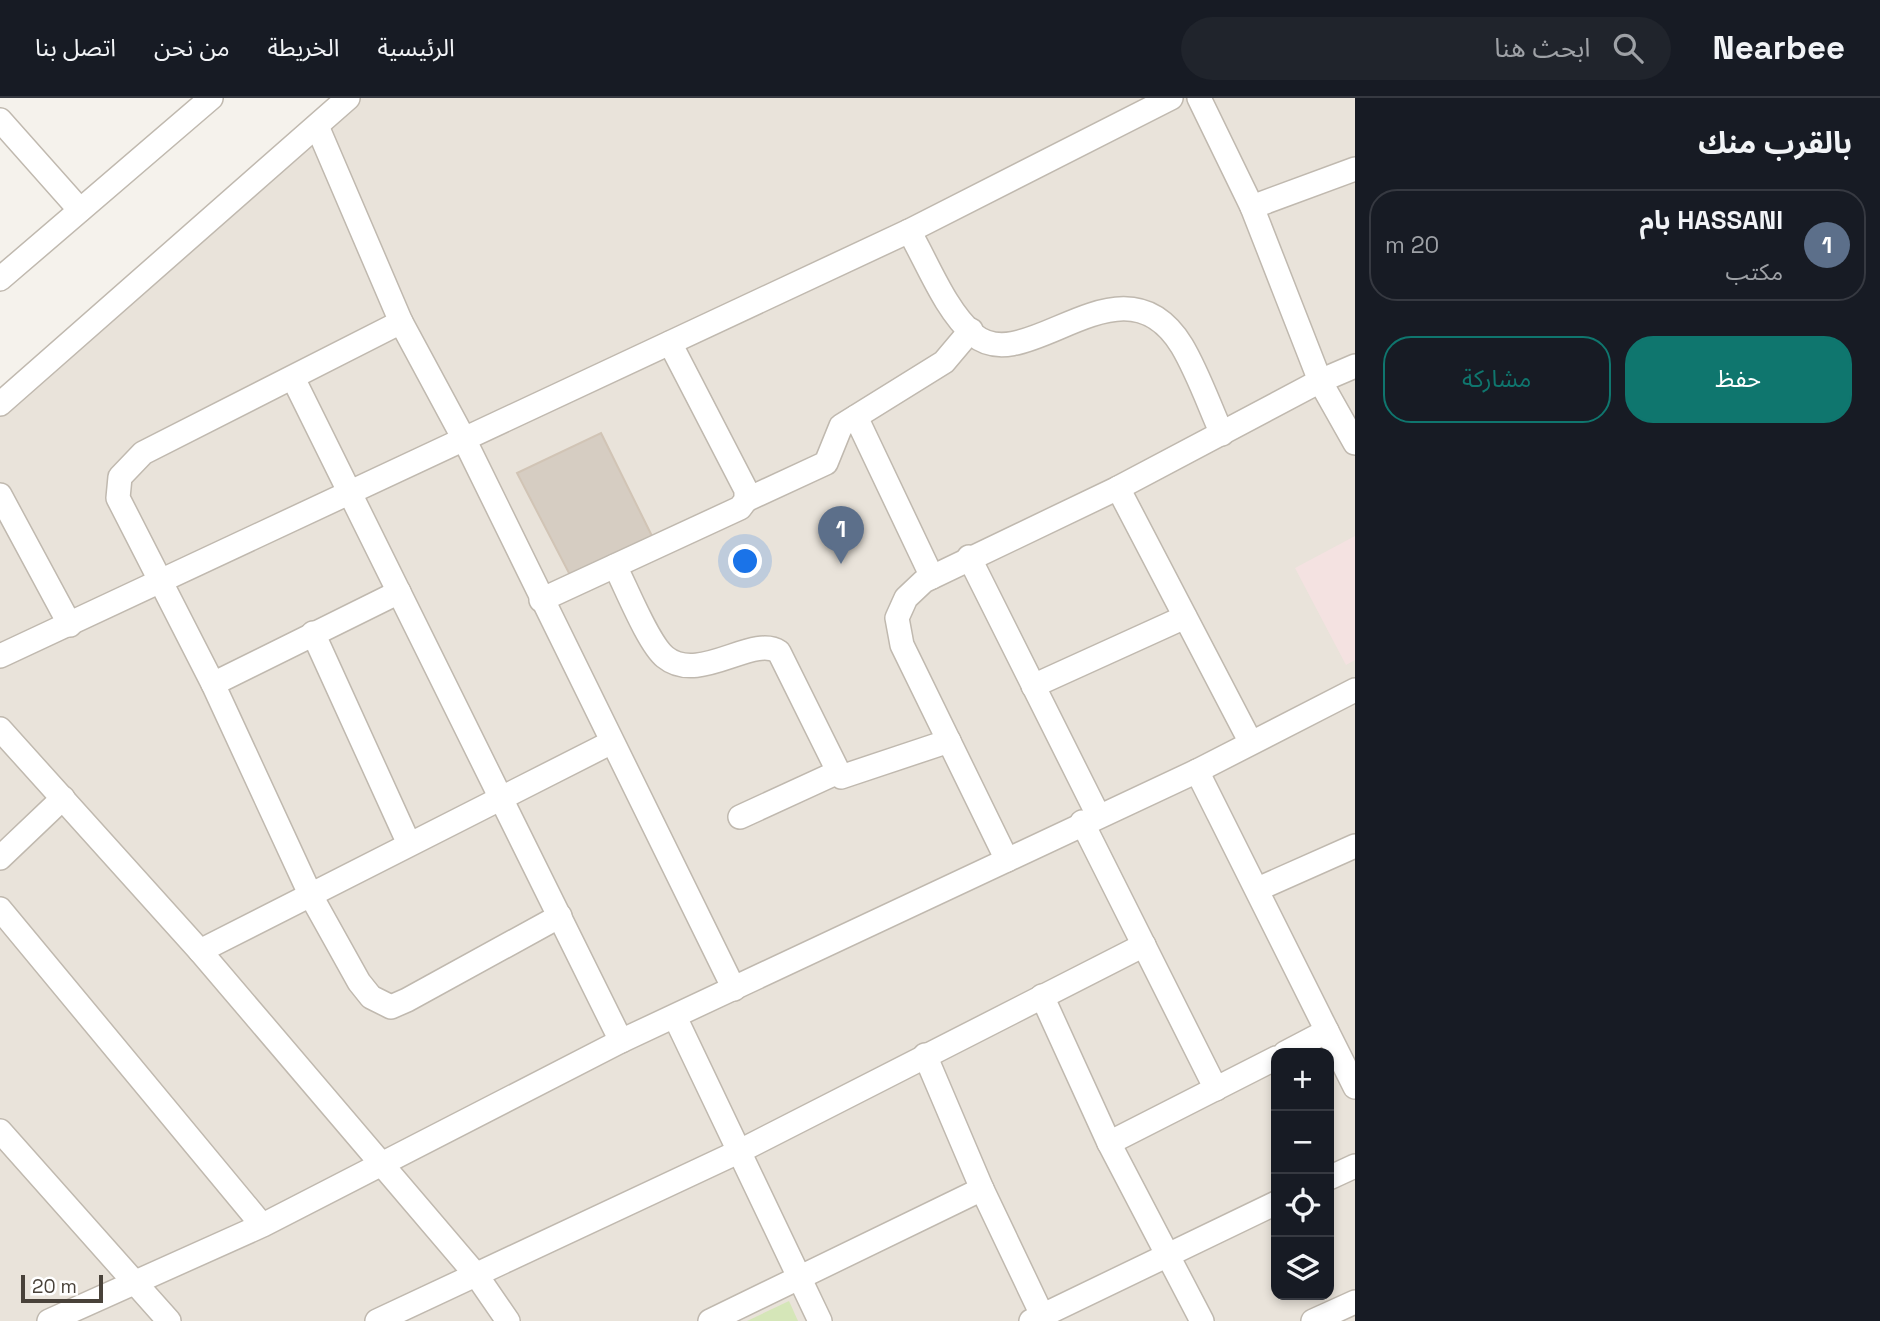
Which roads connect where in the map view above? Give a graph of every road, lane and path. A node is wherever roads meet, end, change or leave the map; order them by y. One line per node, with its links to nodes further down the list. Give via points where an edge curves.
1 (211, 98): 9 (street)
2 (348, 98): 6 (street)
3 (1171, 98): 10 (street)
4 (1199, 98): 8 (street)
5 (0, 120): 9 (street)
6 (317, 126): 12 (street); 18 (street)
7 (1355, 169): 8 (street)
8 (1252, 207): 17 (street)
9 (80, 210): 11 (street)
10 (909, 231): 13 (street, via 955,312); 14 (street)
11 (0, 279)
12 (401, 322): 16 (street); 21 (street)
13 (971, 330): 19 (street, via 944,362); 20 (street, via 989,343 1011,342 1118,306 1137,309 1158,320 1181,345)
14 (670, 342): 21 (street); 26 (street, via 746,490)
15 (1355, 366): 17 (street)
16 (293, 378): 24 (street); 30 (street, via 144,453 120,477 118,498)
17 (1320, 381): 20 (street); 22 (street)
18 (0, 404)
19 (856, 417): 26 (street, via 838,432 826,463); 29 (street)
20 (1222, 433): 23 (street)
21 (464, 439): 24 (street); 32 (street)
22 (1355, 443)
23 (1118, 488): 27 (street); 33 (street)
24 (350, 491): 30 (street); 31 (street)
25 (0, 495): 34 (street)
26 (746, 500): 28 (street, via 740,508)
27 (969, 557): 29 (street); 38 (street)
28 (615, 566): 32 (street); 45 (street, via 654,643 675,663 715,663 765,647 779,652)
29 (932, 577): 41 (street, via 906,597 897,628)
30 (159, 581): 34 (street); 37 (street)
31 (399, 592): 35 (street); 47 (street)
32 (541, 600): 43 (street)
33 (1185, 617): 38 (street); 42 (street)
34 (70, 625): 36 (street)
35 (313, 633): 37 (street); 50 (street)
36 (0, 656)
37 (213, 684): 55 (street)
38 (1033, 686): 49 (street)
39 (1355, 690): 42 (street)
40 (0, 729): 46 (street)
41 (949, 741): 45 (street, via 846,777); 53 (street)
42 (1250, 741): 44 (street)
43 (610, 743): 47 (street); 60 (street)
44 (1197, 771): 49 (street); 54 (street)
45 (838, 772): 48 (street)
46 (63, 798): 52 (street); 59 (street)
47 (501, 798): 50 (street); 57 (street)
48 (740, 817)
49 (1090, 819): 53 (street); 58 (street)
50 (409, 844): 55 (street)
51 (1355, 846): 54 (street)
52 (0, 858)
53 (1007, 860): 60 (street)
54 (1258, 889): 63 (street)
55 (310, 894): 57 (street, via 359,982 370,997 391,1006); 59 (street)
56 (0, 909): 78 (street)
57 (560, 916): 64 (street)
58 (1144, 945): 61 (street); 69 (street)
59 (201, 951): 73 (street)
60 (734, 989): 62 (street)
61 (1042, 996): 66 (street); 71 (street)
62 (675, 1017): 64 (street); 72 (street)
63 (1327, 1031): 65 (street); 68 (street)
64 (621, 1041): 73 (street)
65 (1295, 1048)
66 (925, 1055): 72 (street); 76 (street)
67 (1271, 1061): 69 (street)
68 (1355, 1087)
69 (1216, 1089): 71 (street)
70 (0, 1131): 82 (street)
71 (1109, 1143): 79 (street)
72 (740, 1151): 80 (street); 81 (street)
73 (381, 1163): 78 (street); 80 (street)
74 (1355, 1166): 75 (street)
75 (1334, 1176)
76 (982, 1189): 81 (street); 84 (street)
77 (1271, 1205): 79 (street)
78 (262, 1225): 82 (street)
79 (1167, 1256): 84 (street); 91 (street)
80 (477, 1276): 87 (street); 88 (street)
81 (800, 1279): 89 (street); 90 (street)
82 (134, 1282): 85 (street); 86 (street)
83 (1355, 1302): 92 (street)
84 (1037, 1318)
85 (49, 1321)
86 (169, 1321)
87 (377, 1321)
88 (508, 1321)
89 (710, 1321)
90 (820, 1321)
91 (1202, 1321)
92 (1313, 1321)

